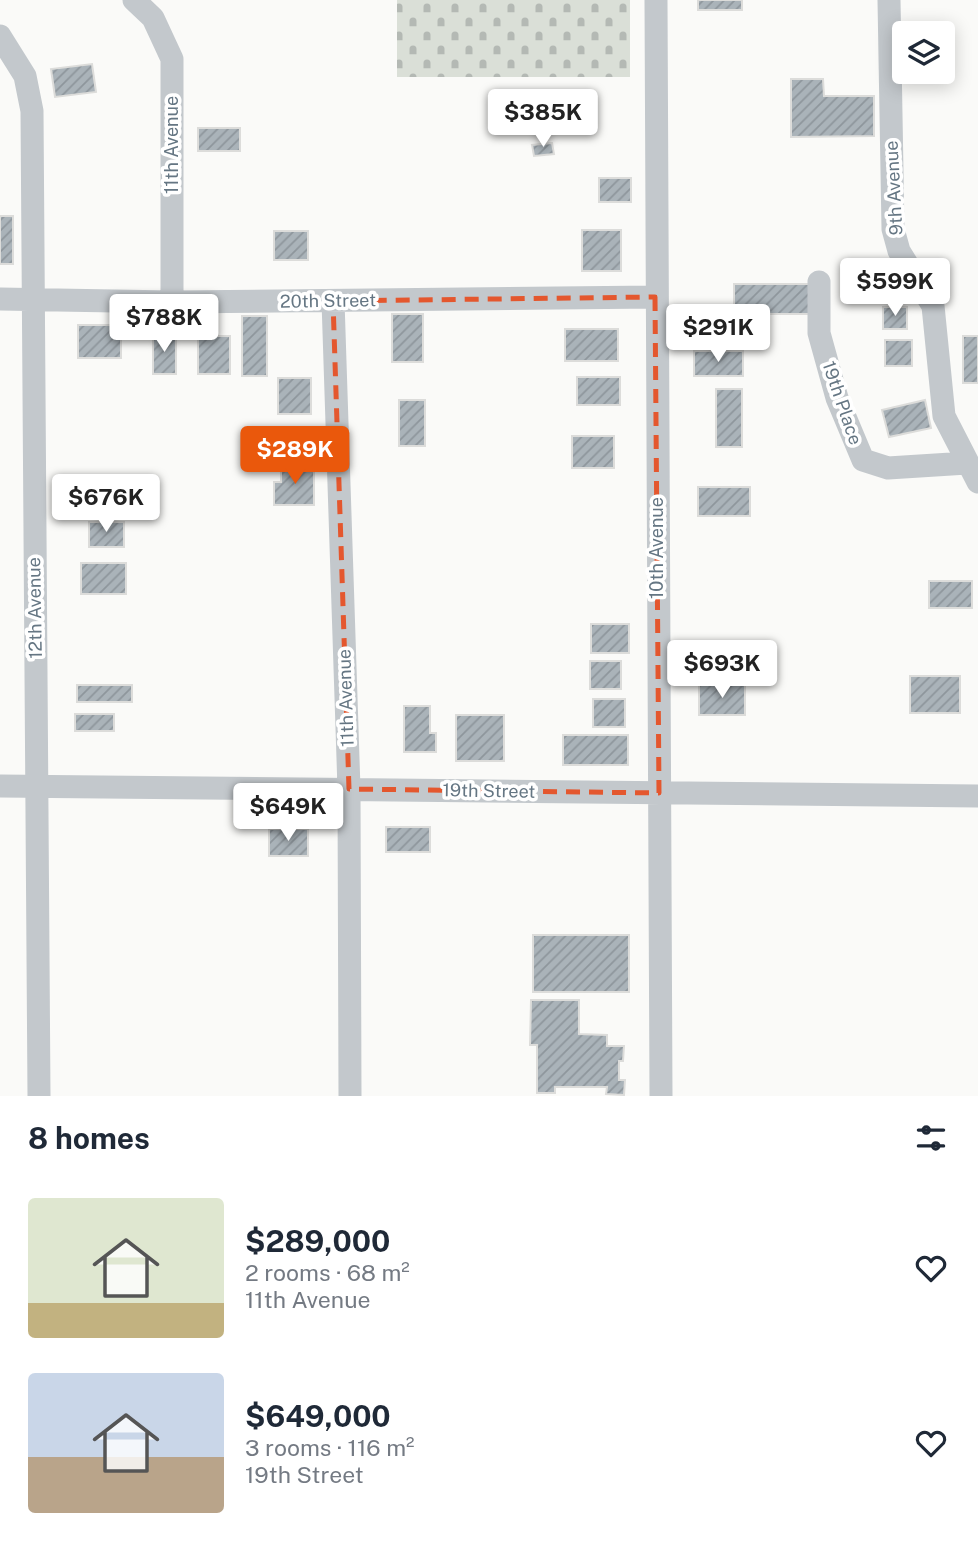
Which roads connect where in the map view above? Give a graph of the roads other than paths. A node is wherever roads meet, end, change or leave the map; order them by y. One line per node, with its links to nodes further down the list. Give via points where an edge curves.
1 (134, 0): 10 (street, 11th Avenue, via 153,18 172,59)
2 (656, 0): 6 (street, 10th Avenue)
3 (889, 0): 11 (street, 9th Avenue, via 893,229 899,251 933,306 944,416)
4 (3, 39): 8 (street, 12th Avenue, via 25,76 32,111)
5 (819, 282): 11 (street, 19th Place, via 819,333 837,398 863,460 888,468)
6 (655, 297): 9 (street, 20th Street); 15 (street, 10th Avenue)
7 (0, 299): 8 (street, 20th Street)
8 (32, 299): 10 (street, 20th Street); 13 (street, 12th Avenue)
9 (333, 301): 10 (street, 20th Street); 14 (street, 11th Avenue)
10 (172, 302)
11 (972, 472)
12 (0, 786): 13 (street, 19th Street)
13 (37, 786): 14 (street, 19th Street); 17 (street, 12th Avenue)
14 (349, 789): 15 (street, 19th Street); 18 (street, 11th Avenue)
15 (659, 793): 16 (street, 19th Street); 19 (street, 10th Avenue)
16 (978, 796)
17 (39, 1096)
18 (350, 1096)
19 (661, 1096)

